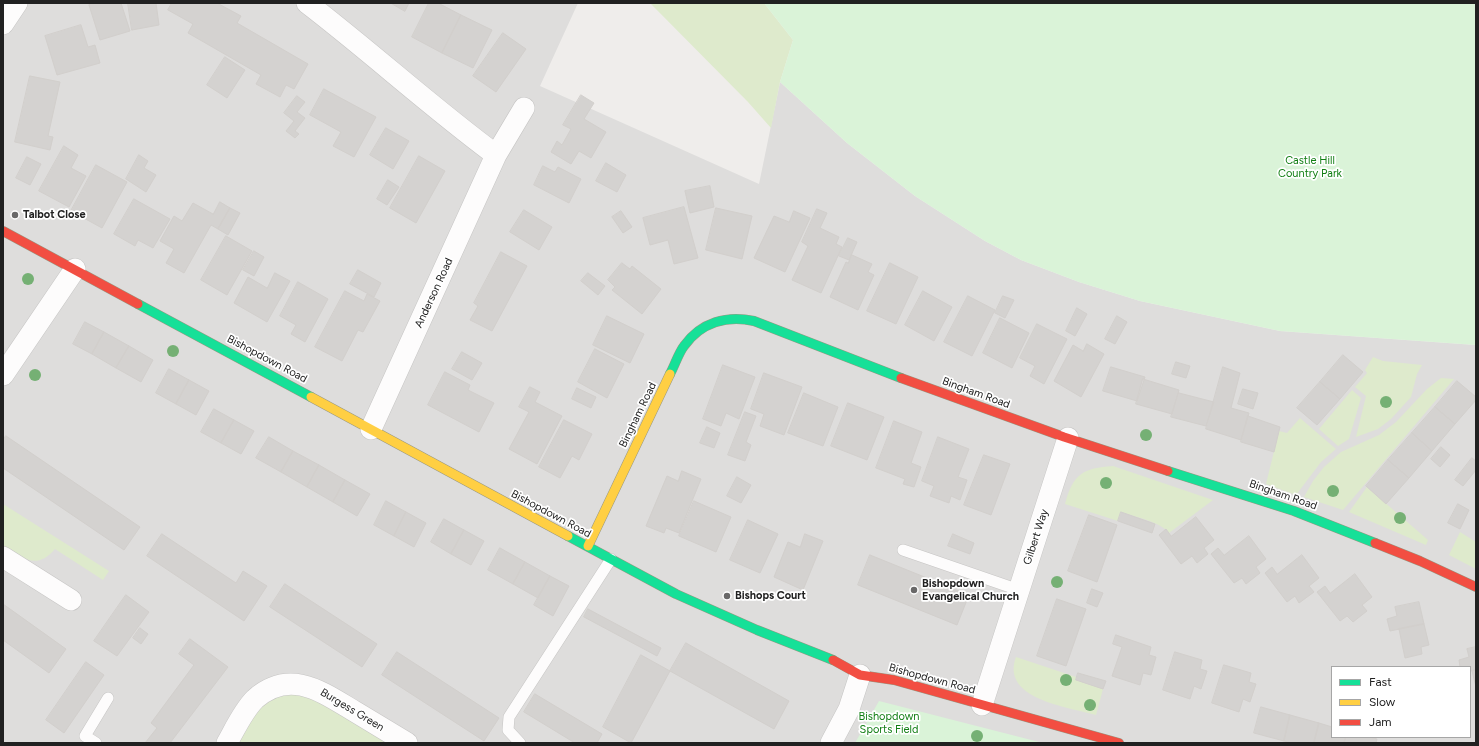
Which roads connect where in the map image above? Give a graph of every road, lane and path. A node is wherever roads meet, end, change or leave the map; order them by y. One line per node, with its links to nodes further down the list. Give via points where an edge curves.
1 (17, 3): 3 (street)
2 (307, 3): 5 (street)
3 (3, 24)
4 (524, 108): 5 (street, Anderson Road)
5 (496, 155): 9 (street, Anderson Road)
6 (3, 231): 7 (street, Bishopdown Road)
7 (75, 269): 8 (street); 9 (street, Bishopdown Road)
8 (3, 375)
9 (371, 429): 11 (street, Bishopdown Road, via 465,482)
10 (1068, 438): 11 (street, Bingham Road, via 943,394 754,321 732,317 720,319 702,329 684,346); 15 (street, Bingham Road, via 1294,511 1420,561); 16 (street, Gilbert Way)
11 (588, 546): 14 (street, Bishopdown Road)
12 (903, 550): 16 (lane)
13 (3, 557): 17 (street)
14 (611, 559): 18 (street, Bishopdown Road, via 676,594 831,659); 24 (lane, via 509,717 508,730)
15 (1476, 587)
16 (1019, 590): 20 (street, Gilbert Way)
17 (70, 600)
18 (860, 675): 20 (street, Bishopdown Road, via 894,680); 25 (street, via 849,709)
19 (108, 698): 21 (lane, via 85,736)
20 (982, 705): 26 (street, Bishopdown Road)
21 (96, 743)
22 (227, 743): 23 (street, Burgess Green, via 254,700 274,688 286,684 299,684 317,689)
23 (407, 743)
24 (520, 743)
25 (831, 743)
26 (1119, 743)

